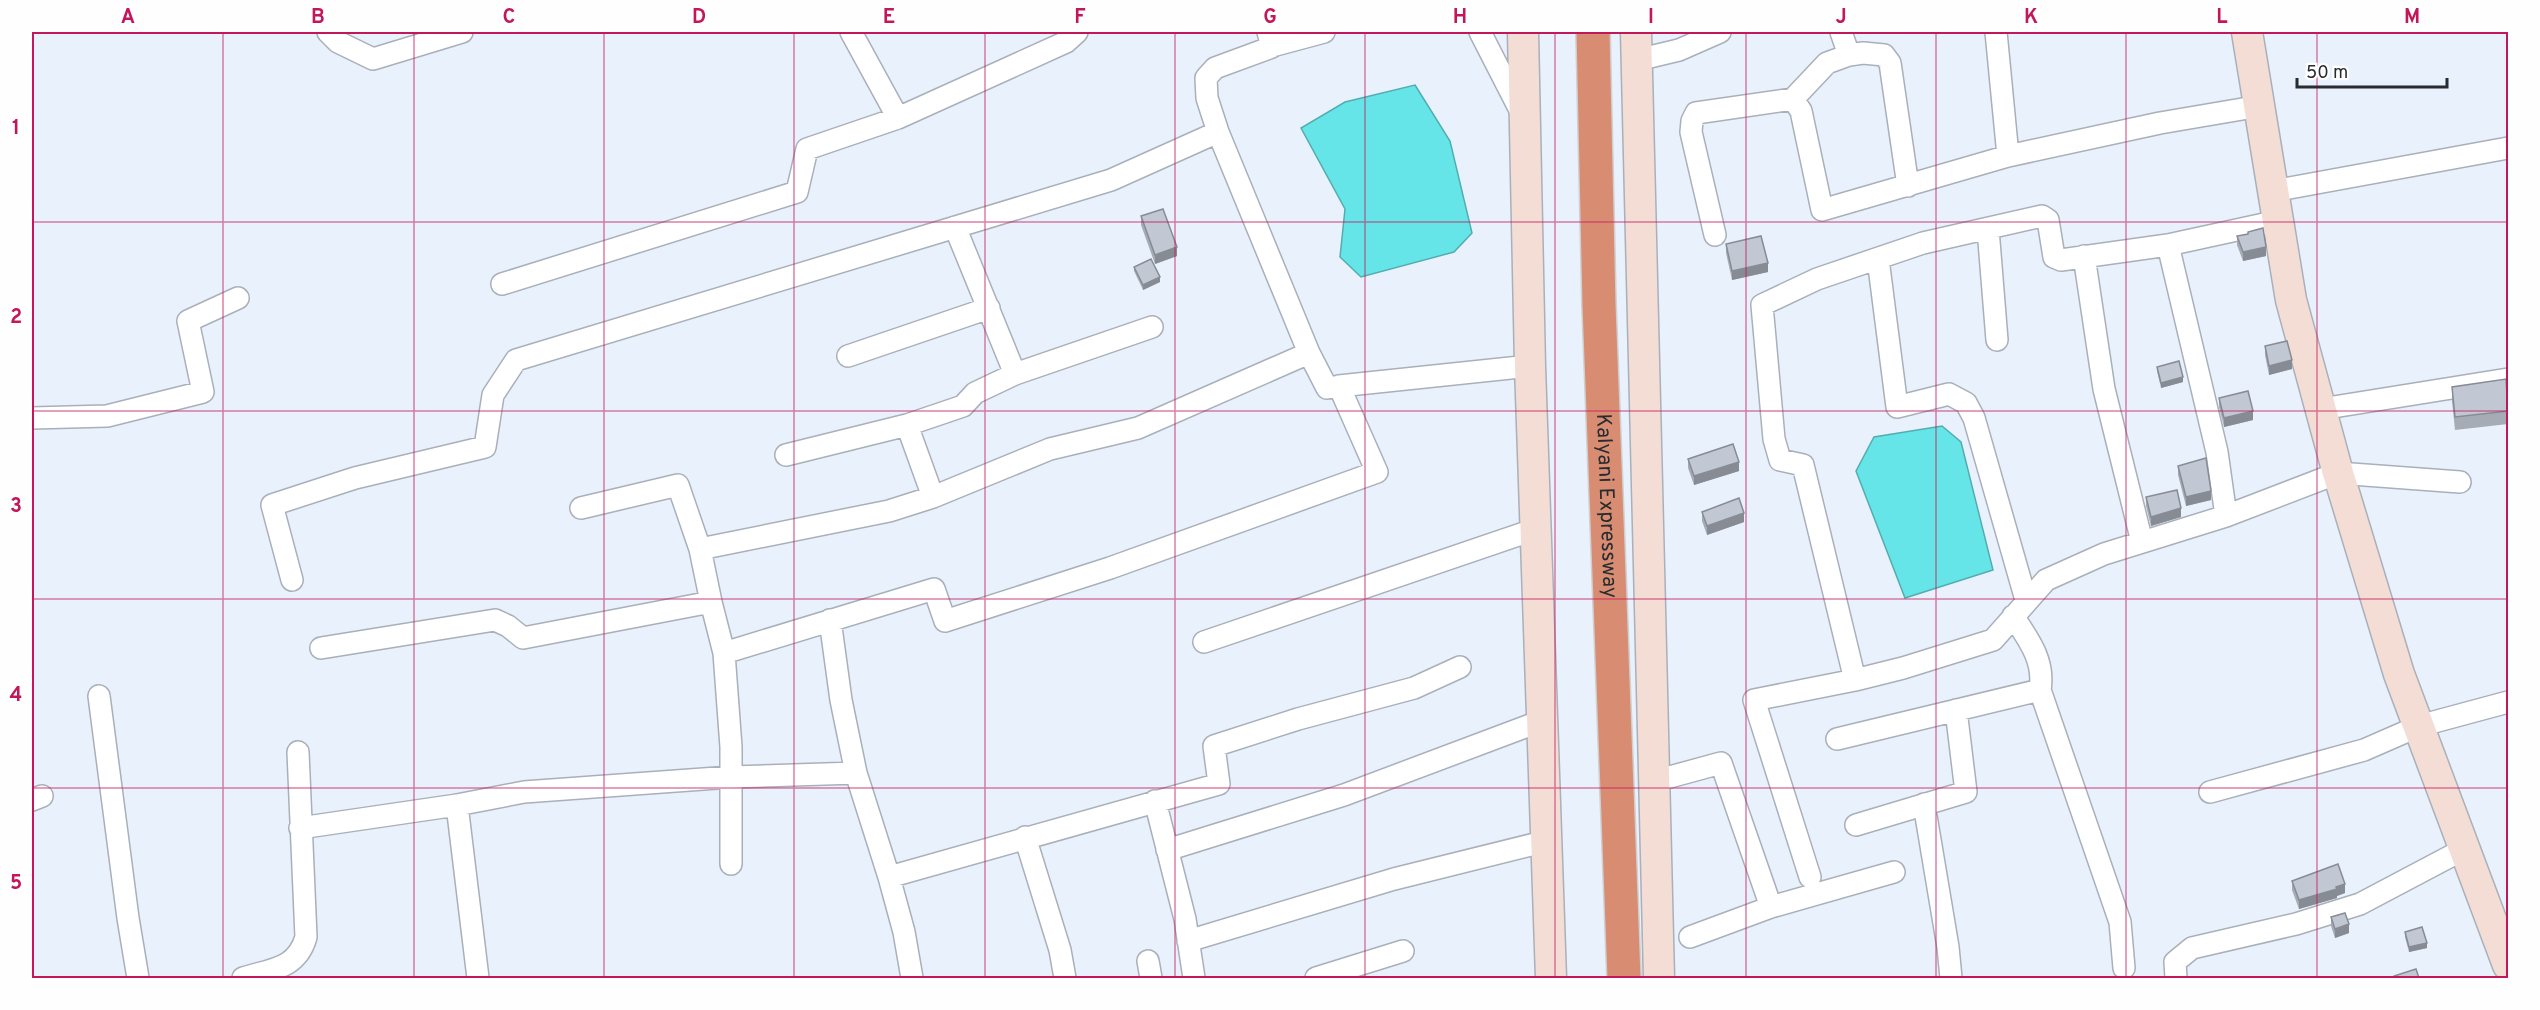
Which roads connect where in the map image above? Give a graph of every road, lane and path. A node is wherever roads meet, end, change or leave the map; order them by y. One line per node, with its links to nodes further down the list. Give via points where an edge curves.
1 (328, 32): 2 (street, via 338,42 373,59)
2 (462, 32)
3 (851, 32): 19 (street)
4 (1077, 32): 19 (street, via 1066,42)
5 (1324, 32): 13 (street)
6 (1480, 32): 18 (street)
7 (1523, 32): 18 (street)
8 (1593, 32): 103 (highway, Kalyani Expressway)
9 (1720, 32): 14 (street, via 1679,50)
10 (1841, 32): 15 (street)
11 (1995, 32): 22 (street)
12 (2247, 32): 17 (street)
13 (1270, 39): 20 (street, via 1215,68 1206,78 1207,98)
14 (1636, 46): 74 (street)
15 (1849, 55): 16 (street, via 1827,63); 23 (street, via 1884,55 1890,63)
16 (1793, 99): 23 (street, via 1801,111 1822,210); 28 (street, via 1696,113 1691,132)
17 (2260, 106): 22 (street); 24 (street)
18 (1524, 117): 39 (street)
19 (898, 118): 32 (street, via 807,149 797,192)
20 (1218, 132): 26 (street, via 1111,180); 37 (street)
21 (2508, 148): 24 (street)
22 (2008, 156): 23 (street)
23 (1908, 186)
24 (2273, 191): 25 (street)
25 (2278, 221): 29 (street); 43 (street, via 2291,300)
26 (955, 227): 34 (street); 55 (street, via 516,360 494,395 485,447 356,478 272,505)
27 (1988, 229): 30 (street, via 2042,216 2048,220 2054,257 2061,260); 31 (street, via 1923,243); 36 (street)
28 (1714, 235)
29 (2168, 245): 30 (street); 51 (street, via 2217,452)
30 (2084, 256): 53 (street, via 2104,389)
31 (1878, 259): 57 (street, via 1897,406 1949,394 1966,403 1978,430); 63 (street, via 1817,279 1762,305 1773,439 1780,460 1803,465)
32 (502, 284)
33 (238, 298): 44 (street, via 188,321 203,392 107,416)
34 (989, 309): 38 (street); 40 (street)
35 (1152, 327): 40 (street)
36 (1997, 340)
37 (1309, 353): 42 (street, via 1327,388); 49 (street, via 1138,428 1050,449)
38 (848, 356)
39 (1530, 366): 42 (street); 52 (street)
40 (1015, 374): 45 (street, via 975,393 963,406)
41 (2508, 379): 43 (street)
42 (1339, 386): 58 (street, via 1377,472 1110,568 945,621 934,589)
43 (2321, 409): 47 (street)
44 (32, 418)
45 (907, 425): 46 (street); 49 (street)
46 (786, 455)
47 (2338, 473): 48 (street); 51 (street); 69 (street, via 2399,674)
48 (2460, 482)
49 (933, 497): 54 (street, via 889,511)
50 (581, 508): 54 (street, via 678,486)
51 (2226, 516): 53 (street)
52 (1536, 529): 59 (street); 68 (street)
53 (2142, 542): 57 (street, via 2046,580)
54 (700, 549): 56 (street)
55 (292, 580)
56 (711, 602): 60 (street, via 523,638 495,620); 61 (street)
57 (2020, 608): 63 (street, via 1993,640); 64 (street, via 2043,676)
58 (830, 621): 61 (street); 72 (street)
59 (1204, 642)
60 (321, 648)
61 (724, 653): 73 (street)
62 (1460, 667): 76 (street, via 1414,688 1214,746 1219,784)
63 (1855, 680): 88 (street, via 1754,700)
64 (2040, 690): 67 (street); 94 (street, via 2120,922)
65 (99, 696): 95 (street)
66 (2508, 702): 69 (street)
67 (1956, 710): 70 (street); 77 (street, via 1966,792)
68 (1541, 721): 82 (street); 84 (street, via 1344,795)
69 (2419, 726): 75 (street, via 2364,750); 83 (street)
70 (1837, 739)
71 (298, 752): 80 (street)
72 (856, 773): 73 (street); 87 (street)
73 (731, 777): 78 (street, via 524,792); 85 (street)
74 (1655, 781): 89 (street, via 1720,763); 104 (street)
75 (2210, 792)
76 (1155, 801): 81 (street); 84 (street)
77 (1924, 804): 79 (street); 105 (street)
78 (457, 805): 80 (street); 97 (street)
79 (1856, 825)
80 (300, 828): 96 (street, via 306,937 302,952 281,966)
81 (1025, 837): 87 (street); 99 (street)
82 (1547, 841): 91 (street, via 1394,879); 102 (street)
83 (2466, 848): 93 (street); 106 (street, via 2360,904 2296,924 2192,948 2175,962)
84 (1167, 850): 91 (street)
85 (731, 864)
86 (1894, 872): 89 (street)
87 (889, 877): 98 (street)
88 (1809, 877)
89 (1771, 907): 90 (street)
90 (1690, 937)
91 (1188, 940): 100 (street)
92 (1404, 951): 101 (street)
93 (2508, 965)
94 (2124, 968)
95 (138, 978)
96 (243, 978)
97 (478, 978)
98 (912, 978)
99 (1065, 978)
100 (1194, 978)
101 (1316, 978)
102 (1551, 978)
103 (1624, 978)
104 (1659, 978)
105 (1951, 978)
106 (2176, 978)

